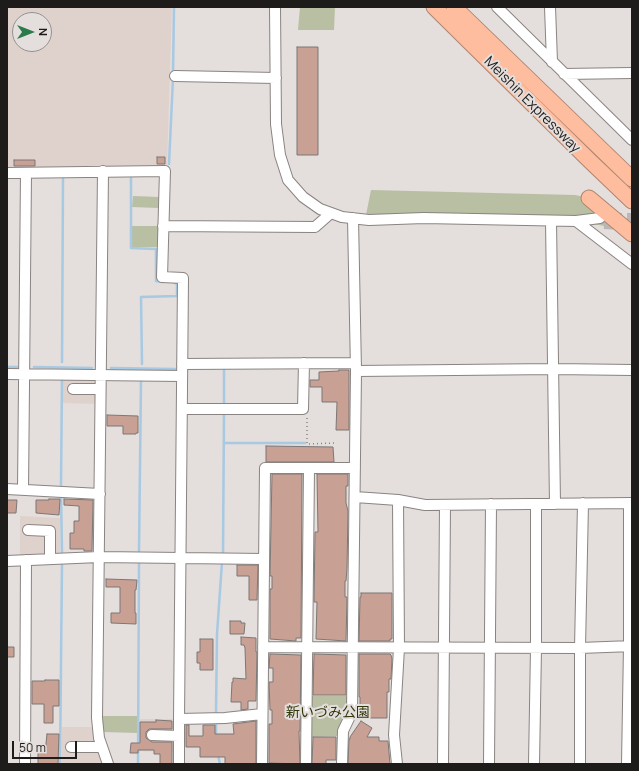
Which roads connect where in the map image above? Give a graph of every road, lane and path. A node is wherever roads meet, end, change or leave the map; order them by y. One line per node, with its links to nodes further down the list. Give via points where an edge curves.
1 (275, 7): 10 (street)
2 (434, 7): 17 (highway, Meishin Expressway)
3 (454, 7): 15 (highway, Meishin Expressway)
4 (497, 7): 6 (street)
5 (550, 7): 6 (street)
6 (552, 62): 8 (street)
7 (632, 73): 8 (street)
8 (564, 74): 11 (street)
9 (175, 76): 10 (street)
10 (276, 78): 18 (street, via 277,132 280,155 288,180 303,197)
11 (632, 140)
12 (26, 172): 13 (street); 14 (street); 32 (street)
13 (103, 172): 23 (street, via 165,170); 33 (street)
14 (7, 173)
15 (632, 179)
16 (589, 198): 24 (highway)
17 (632, 201)
18 (331, 213): 19 (street); 23 (street, via 316,227)
19 (354, 218): 20 (street); 28 (street)
20 (551, 221): 21 (street); 29 (street)
21 (578, 221): 22 (street); 25 (street)
22 (602, 221)
23 (163, 226): 27 (street, via 162,277 183,278)
24 (632, 234)
25 (632, 264)
26 (304, 363): 27 (street); 28 (street); 38 (street)
27 (182, 364): 34 (street)
28 (356, 367): 29 (street); 41 (street)
29 (554, 369): 30 (street); 52 (street)
30 (632, 370)
31 (7, 374): 32 (street)
32 (24, 374): 33 (street); 43 (street)
33 (101, 375): 34 (street); 36 (street)
34 (182, 376): 37 (street)
35 (73, 389): 36 (street)
36 (100, 389): 44 (street)
37 (182, 409): 38 (street); 55 (street)
38 (303, 410): 39 (path, via 307,413 307,444)
39 (334, 443)
40 (309, 468): 41 (street); 57 (street, via 265,468); 62 (street)
41 (355, 468): 45 (street)
42 (7, 489): 43 (street)
43 (23, 490): 44 (street)
44 (100, 494): 54 (street)
45 (355, 498): 46 (street); 63 (street)
46 (398, 500): 49 (street, via 425,505); 64 (street)
47 (584, 503): 48 (street); 52 (street); 68 (street)
48 (630, 503): 61 (street)
49 (445, 504): 50 (street); 65 (street)
50 (492, 504): 51 (street); 66 (street)
51 (536, 504): 52 (street); 67 (street)
52 (555, 504)
53 (28, 530): 56 (street, via 50,531)
54 (99, 557): 55 (street); 56 (street); 74 (street, via 98,718)
55 (181, 558): 57 (street); 70 (street)
56 (50, 559): 59 (street)
57 (264, 559): 60 (street)
58 (7, 560): 59 (street)
59 (26, 560): 75 (street)
60 (263, 646): 62 (street); 69 (street)
61 (631, 646): 68 (street); 86 (street)
62 (307, 647): 63 (street); 79 (street)
63 (353, 647): 64 (street); 80 (street, via 352,712 343,730)
64 (399, 648): 65 (street); 81 (street, via 394,736)
65 (443, 648): 66 (street); 82 (street)
66 (491, 648): 67 (street); 83 (street)
67 (536, 648): 68 (street); 84 (street)
68 (580, 648): 85 (street)
69 (262, 714): 70 (street, via 225,718); 78 (street)
70 (179, 718): 72 (street)
71 (152, 735): 72 (street)
72 (179, 736): 77 (street)
73 (70, 747): 74 (street)
74 (102, 747): 76 (street)
75 (25, 764)
76 (108, 764)
77 (179, 764)
78 (262, 764)
79 (306, 764)
80 (342, 764)
81 (397, 764)
82 (443, 764)
83 (489, 764)
84 (534, 764)
85 (580, 764)
86 (627, 764)

